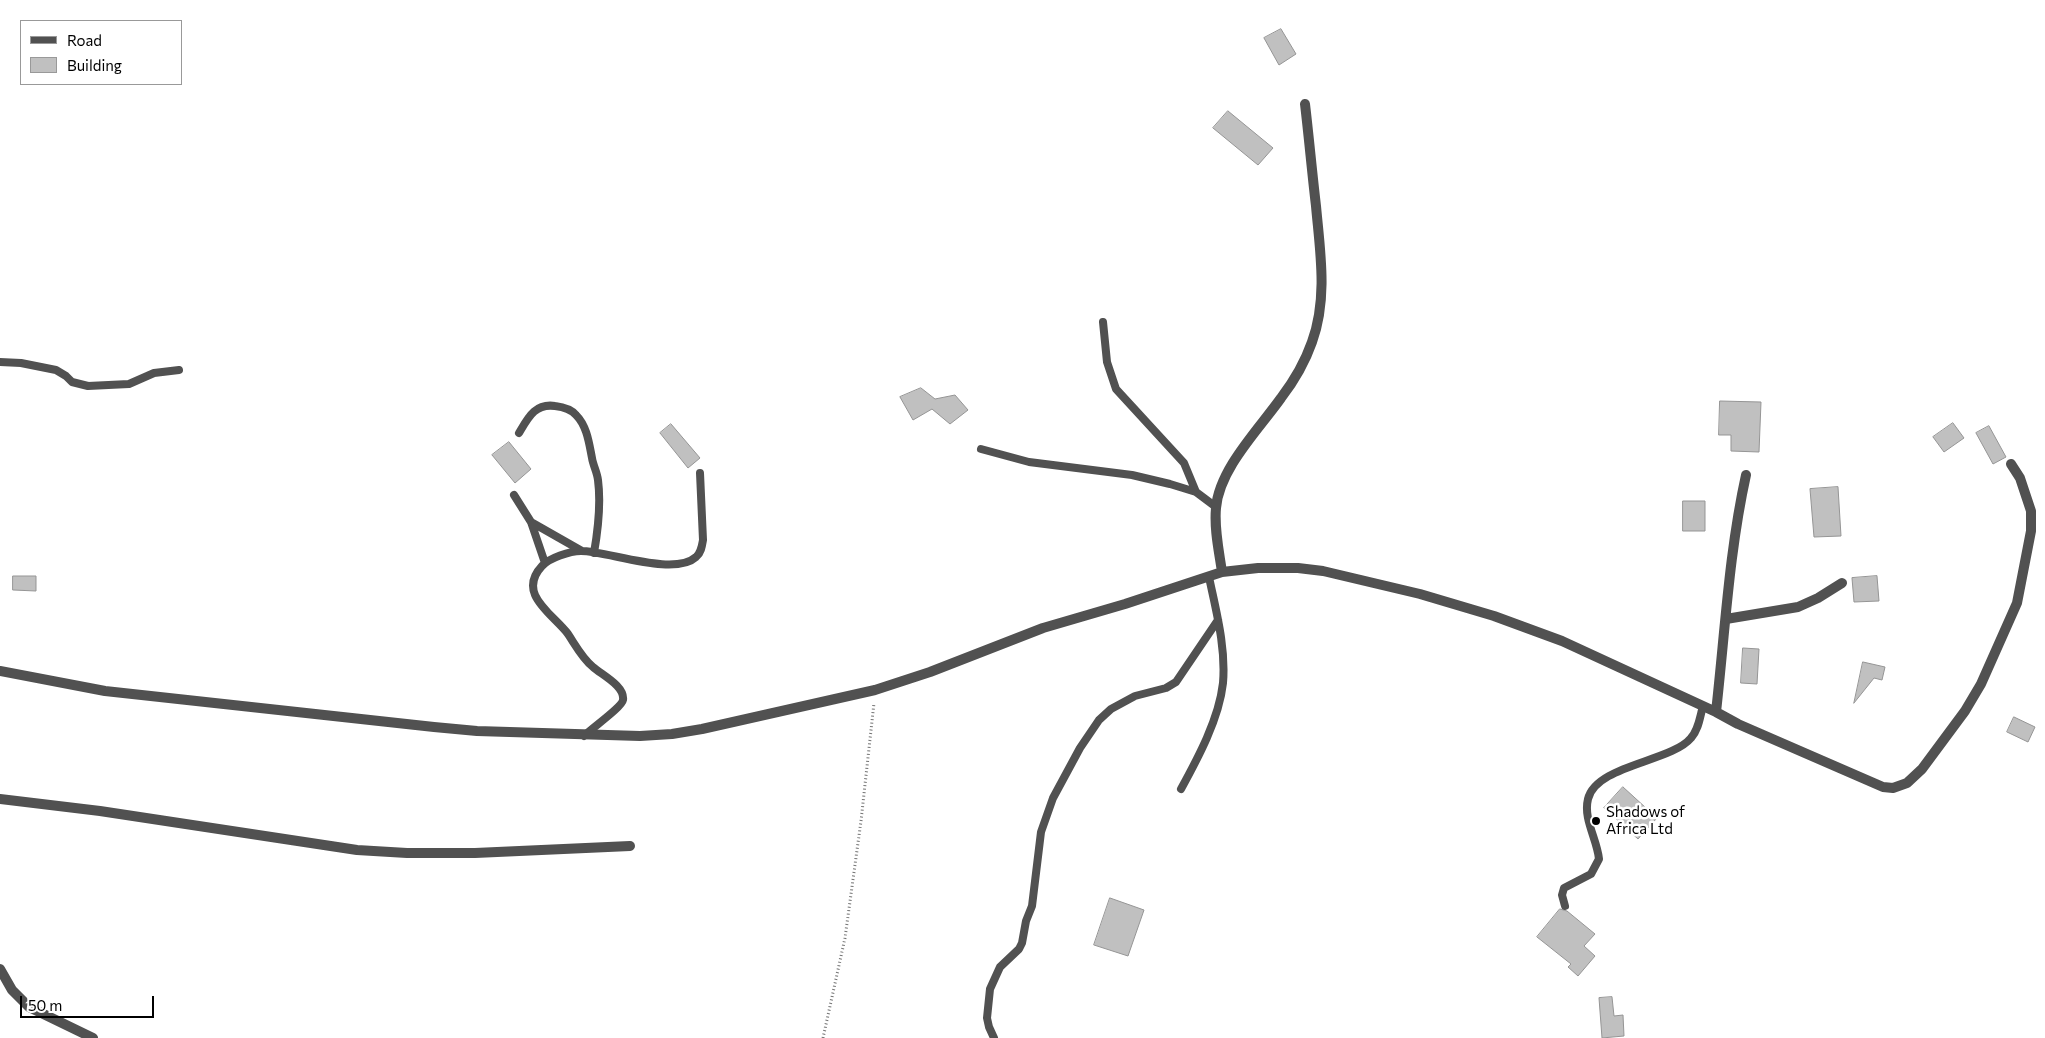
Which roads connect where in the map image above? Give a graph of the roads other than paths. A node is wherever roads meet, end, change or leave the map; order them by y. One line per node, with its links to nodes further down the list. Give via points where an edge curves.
1 (1305, 104): 12 (street, via 1319,238 1319,318 1296,376 1239,454 1223,482)
2 (1103, 322): 10 (lane, via 1108,362 1116,389 1184,463)
3 (0, 362): 4 (lane, via 56,370 72,382 88,386 130,384 154,373)
4 (180, 370)
5 (519, 434): 15 (lane, via 530,414 540,407 566,408 582,423 598,478)
6 (981, 449): 10 (lane, via 1029,462 1132,475)
7 (2011, 464): 24 (street, via 2020,478 2031,511 2031,531 2017,603 1981,684 1965,711 1922,769 1907,783 1893,788 1883,787)
8 (700, 473): 15 (lane, via 703,540 696,557 685,564 665,564)
9 (1746, 474): 20 (street, via 1734,530)
10 (1196, 492): 12 (lane)
11 (514, 495): 13 (lane)
12 (1216, 507): 17 (street)
13 (531, 522): 14 (lane); 16 (lane)
14 (582, 551): 15 (lane); 16 (lane)
15 (594, 553)
16 (544, 563): 25 (lane, via 533,585 538,603 623,697 618,708)
17 (1222, 572): 18 (street); 23 (street, via 1298,568 1420,594 1562,641)
18 (1209, 577): 21 (lane); 25 (street, via 1043,628 876,690 740,722 672,734)
19 (1842, 583): 20 (street, via 1798,607)
20 (1726, 619): 24 (street)
21 (1218, 620): 26 (lane, via 1223,684 1202,749); 32 (lane, via 1176,682 1130,699 1111,709 1100,720 1080,748 1053,798 1041,832 1035,891 1022,943 1000,968 990,989 987,1018)
22 (0, 671): 25 (street, via 105,691 258,709 477,731)
23 (1703, 706): 24 (street); 29 (lane, via 1697,729 1691,739 1678,749 1631,766 1591,790 1588,818 1599,859 1592,874 1564,888)
24 (1716, 712)
25 (584, 736)
26 (1181, 789)
27 (0, 799): 28 (street, via 357,850 407,853)
28 (630, 846)
29 (1565, 906)
30 (0, 969): 31 (street, via 12,990 29,1007)
31 (93, 1038)
32 (994, 1038)

